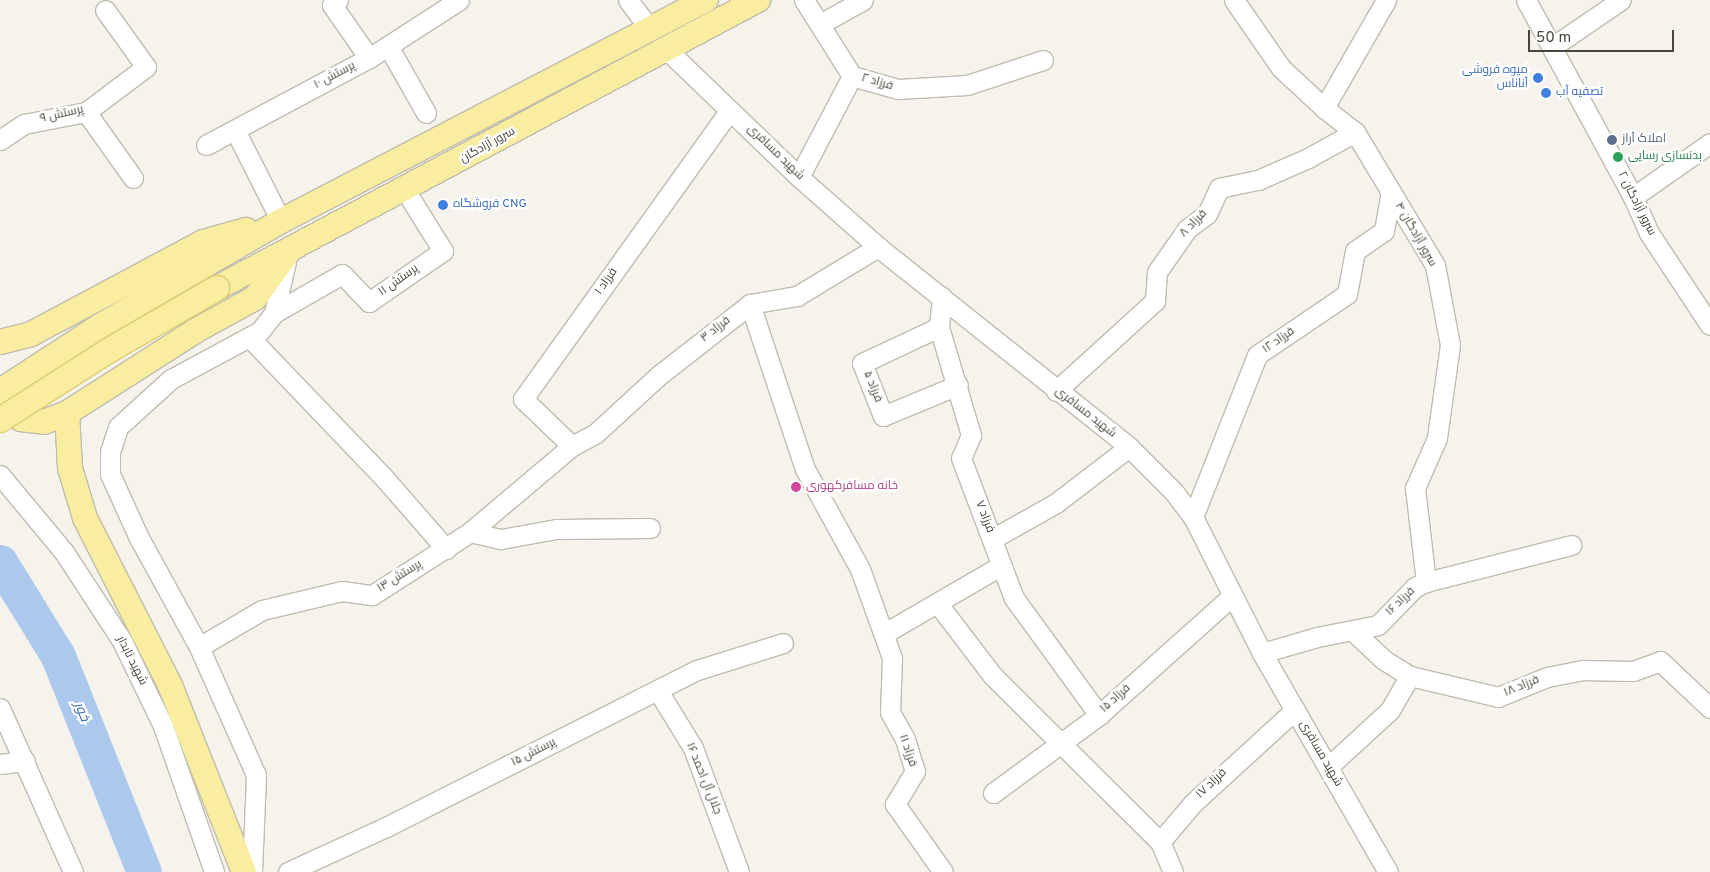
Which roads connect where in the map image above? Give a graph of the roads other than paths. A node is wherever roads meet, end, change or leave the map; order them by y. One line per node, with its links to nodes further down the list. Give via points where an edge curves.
1 (338, 0): 18 (street, via 332,5)
2 (459, 0): 15 (street, پرستش ۱۰)
3 (628, 0): 14 (street)
4 (706, 0): 14 (main road)
5 (758, 0): 17 (main road, سرور آزادگان)
6 (804, 0): 13 (street)
7 (863, 0): 13 (street)
8 (1234, 0): 21 (street, سرور آزادگان ۴, via 1281,68)
9 (1386, 0): 21 (street)
10 (1526, 0): 16 (street, سرور آزادگان ۲)
11 (1621, 0): 16 (street)
12 (105, 10): 23 (street, پرستش ۹, via 146,67)
13 (820, 24): 20 (street)
14 (651, 30): 35 (main road)
15 (388, 46): 18 (street, پرستش ۱۰); 24 (street)
16 (1552, 47): 34 (street, سرور آزادگان ۲)
17 (666, 49): 22 (street, شهید مسافری); 32 (main road, سرور آزادگان)
18 (369, 58): 25 (street, پرستش ۱۰)
19 (1043, 60): 20 (street, فرزاد ۲, via 968,85 898,88)
20 (852, 76): 30 (street, فرزاد ۲)
21 (1324, 108): 26 (street, سرور آزادگان ۴)
22 (730, 110): 30 (street, شهید مسافری); 51 (street, فرزاد ۱, via 523,399)
23 (86, 112): 27 (street, پرستش ۹, via 24,124); 31 (street)
24 (426, 113)
25 (234, 130): 29 (street, پرستش ۱۰); 35 (street)
26 (1355, 132): 33 (street, سرور آزادگان ۴); 47 (street, فرزاد ۸, via 1258,180 1219,188 1207,214 1187,229 1157,272 1154,301)
27 (0, 140)
28 (1710, 143): 34 (street)
29 (206, 145)
30 (799, 177): 36 (street, شهید مسافری)
31 (134, 178)
32 (406, 190): 37 (main road, سرور آزادگان); 40 (street, پرستش ۱۱, via 443,251 369,302 342,274)
33 (1390, 193): 54 (street, فرزاد ۱۲, via 1384,231 1355,251 1347,294 1257,355); 61 (street, سرور آزادگان ۴, via 1435,265 1450,345 1437,438 1415,488)
34 (1633, 197): 41 (street, سرور آزادگان ۲, via 1649,233)
35 (281, 221): 44 (main road, via 203,242 31,334); 46 (main road, via 204,264)
36 (878, 247): 38 (street, شهید مسافری); 39 (street, فرزاد ۳, via 797,296)
37 (289, 251): 40 (street); 49 (main road, via 255,298 195,331); 50 (main road, سرور آزادگان, bridge, via 108,350)
38 (942, 297): 42 (street, فرزاد ۷); 47 (street, شهید مسافری)
39 (750, 304): 51 (street, فرزاد ۳, via 658,376 596,433); 65 (street, via 805,469 860,569)
40 (274, 313): 43 (street)
41 (1710, 325)
42 (939, 326): 45 (street, فرزاد ۷); 45 (street, فرزاد ۵, via 862,363 884,416)
43 (250, 338): 59 (street, via 385,479); 67 (street, via 171,379 118,427 110,452 110,474 139,538)
44 (1, 343)
45 (958, 385): 57 (street, فرزاد ۷, via 971,435 961,458)
46 (0, 391)
47 (1056, 391): 52 (street, شهید مسافری)
48 (0, 397): 49 (main road, via 21,419 44,422)
49 (67, 413): 83 (main road, via 70,468 85,518 170,685)
50 (0, 420)
51 (572, 446): 56 (street, پرستش ۱۳)
52 (1129, 447): 54 (street, شهید مسافری, via 1174,492); 57 (street, via 1056,503)
53 (0, 475): 82 (street, شهید تابدار, via 64,552 122,641 163,726)
54 (1193, 517): 62 (street, شهید مسافری)
55 (650, 528): 56 (street, via 556,529 501,539)
56 (470, 532): 59 (street, پرستش ۱۳)
57 (992, 539): 60 (street, فرزاد ۷)
58 (1571, 545): 61 (street, فرزاد ۱۶)
59 (446, 549): 67 (street, پرستش ۱۳, via 372,595 342,591 262,610)
60 (1002, 565): 63 (street); 74 (street, فرزاد ۷, via 1014,598)
61 (1426, 582): 64 (street, فرزاد ۱۶, via 1415,587 1378,625)
62 (1232, 596): 68 (street, شهید مسافری); 74 (street, فرزاد ۱۵)
63 (938, 604): 65 (street); 75 (street, via 992,675)
64 (1353, 631): 68 (street, فرزاد ۱۶, via 1317,637); 69 (street, via 1384,660)
65 (885, 633): 87 (street, فرزاد ۱۱, via 892,658 890,712 905,739 915,771 896,804)
66 (783, 643): 70 (street, پرستش ۱۵, via 733,657)
67 (199, 647): 84 (street, via 256,774)
68 (1262, 654): 73 (street, شهید مسافری)
69 (1410, 676): 72 (street, فرزاد ۱۸, via 1498,697 1547,677 1583,670 1633,671 1660,661); 78 (street, via 1390,710)
70 (658, 690): 85 (street, پرستش ۱۵); 86 (street, جلال آل احمد ۱۶, via 693,748)
71 (0, 708): 76 (street)
72 (1710, 708)
73 (1294, 710): 78 (street, شهید مسافری); 80 (street, فرزاد ۱۷, via 1193,803)
74 (1098, 715): 75 (street, فرزاد ۱۵)
75 (1058, 743): 79 (street, فرزاد ۱۵); 80 (street)
76 (25, 761): 77 (street); 81 (street)
77 (0, 764)
78 (1328, 767): 89 (street, شهید مسافری)
79 (993, 793)
80 (1160, 842): 88 (street)
81 (73, 872)
82 (214, 872)
83 (244, 872)
84 (252, 872)
85 (288, 872)
86 (739, 872)
87 (943, 872)
88 (1173, 872)
89 (1388, 872)

